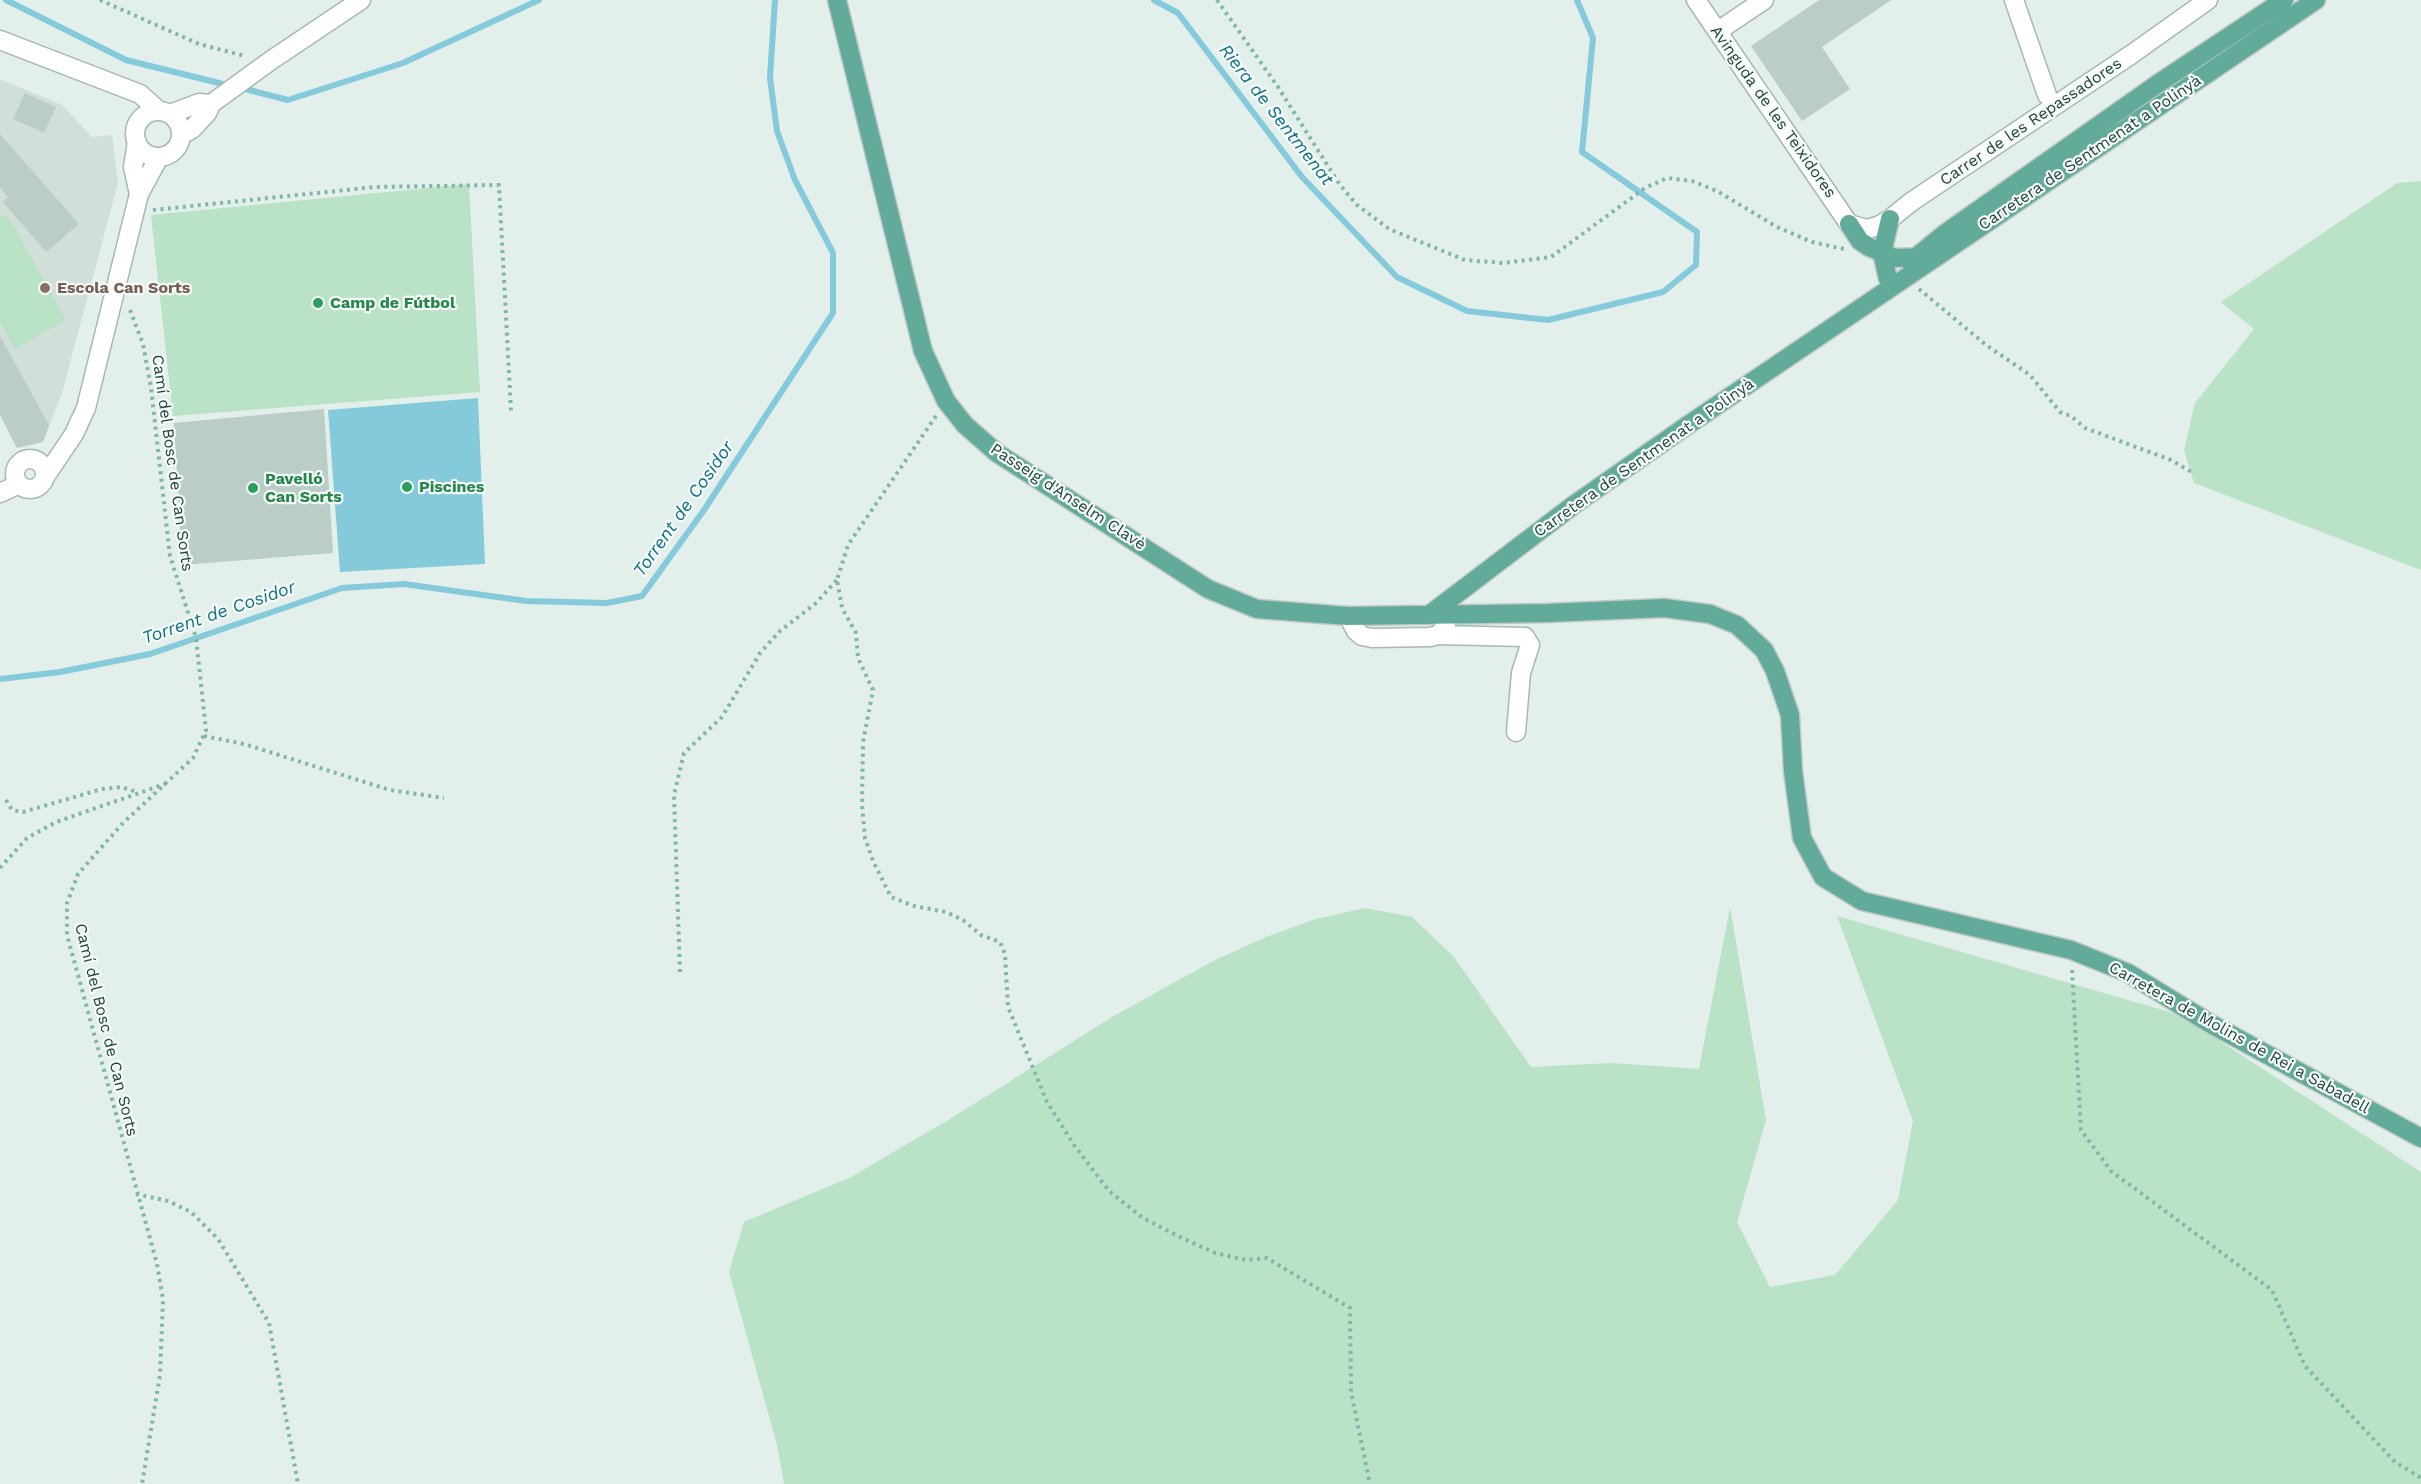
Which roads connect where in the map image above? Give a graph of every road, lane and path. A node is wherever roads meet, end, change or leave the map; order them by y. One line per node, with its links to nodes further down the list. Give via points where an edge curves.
1 (100, 0): 13 (path, via 159,28)
2 (361, 0): 13 (street)
3 (1217, 0): 24 (path, via 1357,205 1389,229 1464,260 1503,263 1551,257 1635,196 1667,178 1692,181 1717,191 1812,242 1851,251)
4 (1696, 0): 11 (street, Avinguda de les Teixidores)
5 (1764, 0): 11 (street)
6 (2014, 0): 14 (street)
7 (2208, 0): 21 (street, Carrer de les Repassadores)
8 (2284, 0): 26 (main road, Carretera de Sentmenat a Polinyà, via 2146,92)
9 (2316, 0): 23 (main road, Carretera de Sentmenat a Polinyà)
10 (837, 1): 29 (main road, Passeig d'Anselm Clavè, via 923,351)
11 (1718, 31): 22 (street, Avinguda de les Teixidores)
12 (0, 40): 16 (street, via 140,94)
13 (263, 66): 15 (street)
14 (2047, 95)
15 (211, 104): 16 (street, via 199,103); 17 (street, via 207,113)
16 (164, 113): 17 (street, via 176,119); 18 (street, via 143,116 135,131)
17 (182, 135): 19 (street, via 172,153)
18 (137, 142): 19 (street, via 143,151); 20 (street, via 133,167)
19 (159, 158): 20 (street)
20 (137, 202): 27 (street); 30 (path, via 375,187 499,184)
21 (1890, 219): 22 (street, Carrer de les Repassadores, via 1867,229); 25 (main road)
22 (1850, 224): 24 (main road)
23 (1962, 239): 26 (main road, via 1955,238 1923,257); 28 (main road, Carretera de Sentmenat a Polinyà)
24 (1864, 243): 25 (main road)
25 (1882, 253): 26 (main road, via 1895,258); 28 (main road)
26 (1916, 257): 28 (main road, Carretera de Sentmenat a Polinyà)
27 (119, 279): 31 (street, via 86,408); 44 (path, Camí del Bosc de Can Sorts, via 145,355 158,433 170,556 196,638 201,669)
28 (1896, 279): 34 (path, via 1935,300 1986,345 2030,375 2060,411 2085,428 2171,460); 39 (main road, Carretera de Sentmenat a Polinyà, via 1870,294 1864,306 1575,504)
29 (946, 401): 38 (path, via 848,544); 41 (main road, Passeig d'Anselm Clavè, via 965,425 997,453 1208,589 1257,609)
30 (511, 411)
31 (68, 443): 32 (street); 35 (street)
32 (32, 459): 35 (street, via 42,465); 36 (street, via 18,466)
33 (0, 465): 36 (street)
34 (2193, 473)
35 (45, 477): 36 (street, via 34,489 23,488)
36 (17, 481): 37 (street)
37 (0, 493)
38 (837, 580): 51 (path, via 760,653 722,717 684,753 674,795); 57 (path, via 842,608 856,633 858,658 873,690 862,742 862,805 865,838 891,897 946,912 1000,942 1005,954 1008,1007 1047,1102 1109,1191 1143,1218 1184,1239 1215,1253 1246,1260 1267,1258 1350,1308 1351,1392)
39 (1429, 615): 40 (main road, Carretera de Molins de Rei a Sabadell); 41 (main road, Passeig d'Anselm Clavè)
40 (1451, 615): 42 (street); 50 (main road, Carretera de Molins de Rei a Sabadell, via 1664,608 1710,614 1737,625 1764,650 1775,671 1790,715 1802,838 1823,877 1862,902)
41 (1348, 616): 42 (street, via 1356,631 1372,638)
42 (1438, 635): 43 (street, via 1525,637 1530,645 1521,673)
43 (1516, 732)
44 (204, 736): 45 (path, Camí del Bosc de Can Sorts, via 193,758); 47 (path, via 244,744 390,790)
45 (165, 784): 46 (path); 53 (path, Camí del Bosc de Can Sorts, via 123,823 78,874 67,903 68,935)
46 (138, 792): 48 (path, via 121,787 102,789 23,812 12,810); 49 (path, via 56,822 27,838)
47 (444, 798)
48 (6, 800)
49 (0, 868)
50 (2071, 950): 52 (main road, Carretera de Molins de Rei a Sabadell, via 2128,973 2211,1024); 54 (path, via 2081,1130 2111,1171 2272,1290 2305,1366 2395,1462)
51 (680, 972)
52 (2421, 1138)
53 (136, 1194): 55 (path, Camí del Bosc de Can Sorts, via 157,1264 163,1300 160,1375); 56 (path, via 168,1201 191,1212 218,1239 269,1323)
54 (2421, 1478)
55 (142, 1484)
56 (298, 1484)
57 (1370, 1484)

